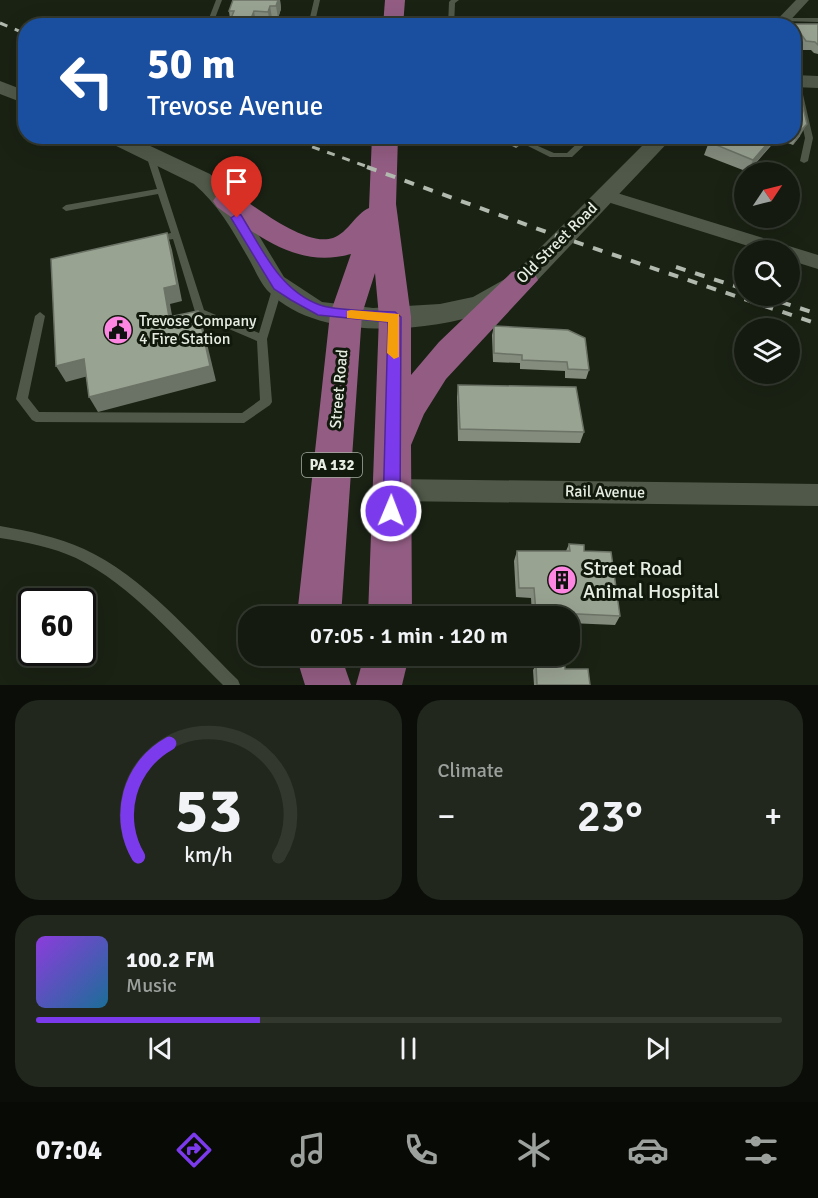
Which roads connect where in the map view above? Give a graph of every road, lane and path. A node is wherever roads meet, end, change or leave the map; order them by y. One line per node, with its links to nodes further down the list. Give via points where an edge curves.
1 (219, 0): 5 (lane)
2 (317, 0): 6 (lane)
3 (456, 0): 7 (lane)
4 (804, 0): 8 (street)
5 (212, 18)
6 (313, 18)
7 (452, 18)
8 (785, 18)
9 (818, 20): 10 (lane)
10 (801, 21)
11 (801, 79): 12 (street)
12 (818, 82)
13 (0, 87): 14 (street)
14 (18, 95)
15 (801, 106): 22 (lane, via 809,138)
16 (127, 144): 21 (street)
17 (385, 144): 26 (main road, Street Road / PA 132)
18 (529, 144): 19 (lane, via 554,155 569,155)
19 (581, 144)
20 (656, 144): 25 (street, Old Street Road)
21 (150, 155): 23 (lane); 24 (street, via 202,179)
22 (804, 161)
23 (162, 191): 27 (lane); 28 (lane)
24 (227, 201): 26 (main road, via 288,240 326,251 341,248 359,236); 34 (street)
25 (597, 203): 29 (street); 33 (street, Old Street Road)
26 (382, 204): 35 (main road, Street Road / PA 132); 37 (main road, Street Road / PA 132)
27 (66, 208)
28 (176, 235): 30 (lane); 38 (lane, via 200,312)
29 (741, 240)
30 (144, 242)
31 (800, 256): 32 (street)
32 (818, 262)
33 (531, 272): 37 (street, Old Street Road, via 501,295 475,306); 39 (main road, via 429,377 406,409)
34 (278, 286): 35 (street, Old Street Road, via 318,310); 38 (lane)
35 (346, 314): 37 (street, Old Street Road); 42 (main road, Street Road / PA 132)
36 (40, 316): 38 (lane, via 22,399 36,417 244,418 266,402)
37 (395, 317): 39 (main road, Street Road / PA 132)
38 (262, 339)
39 (392, 472): 40 (street, Rail Avenue); 43 (main road, Street Road / PA 132)
40 (818, 495)
41 (0, 532): 45 (lane, via 34,537 91,560 138,594)
42 (320, 606)
43 (390, 606)
44 (384, 666): 46 (main road)
45 (233, 685)
46 (379, 685)

